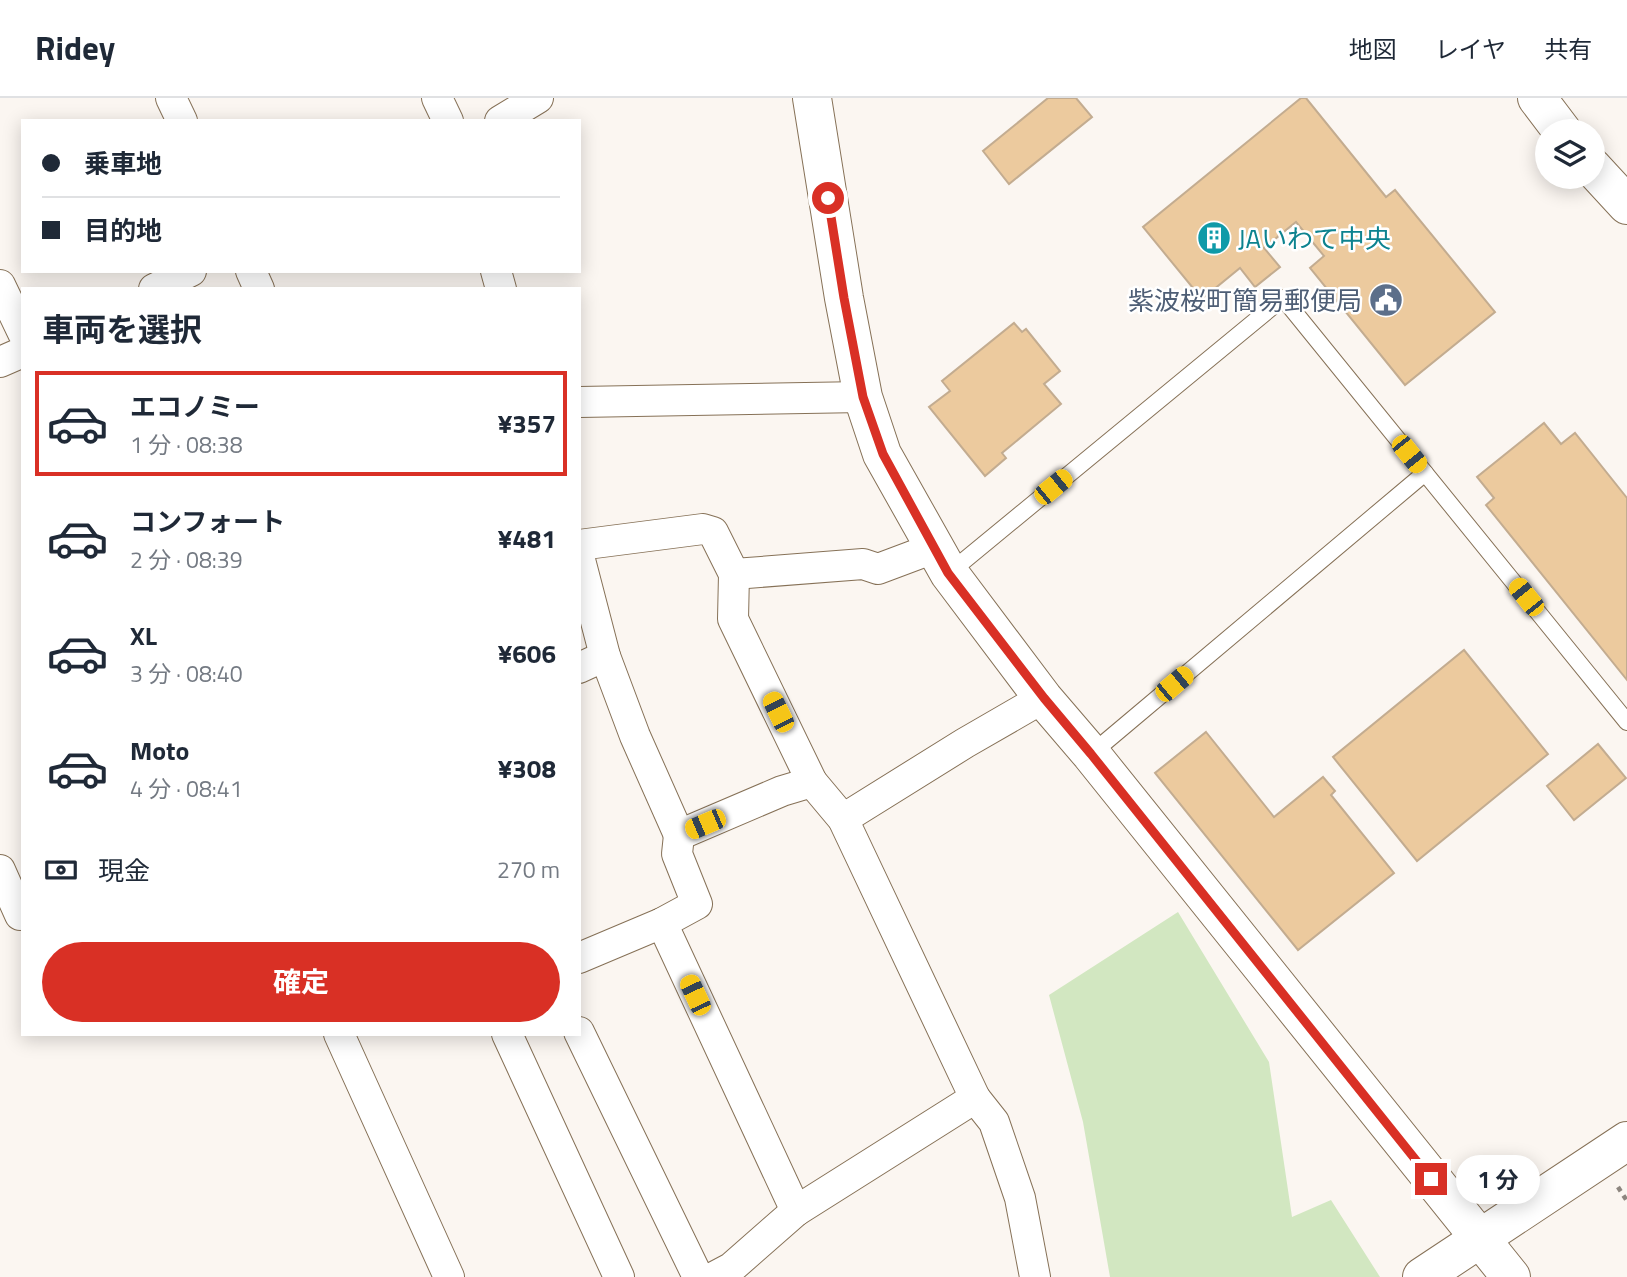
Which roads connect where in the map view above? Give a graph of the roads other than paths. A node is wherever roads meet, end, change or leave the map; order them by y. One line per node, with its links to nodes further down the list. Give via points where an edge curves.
1 (171, 98): 6 (street)
2 (437, 98): 7 (street)
3 (538, 98): 8 (street)
4 (813, 98): 18 (street)
5 (1538, 98): 9 (street)
6 (181, 119)
7 (447, 119)
8 (503, 119)
9 (1553, 119)
10 (1605, 181): 11 (street)
11 (1627, 205)
12 (187, 273): 14 (street)
13 (0, 285): 15 (street)
14 (158, 287)
15 (21, 329)
16 (21, 353): 17 (street)
17 (0, 362)
18 (863, 397): 19 (street); 22 (street, via 883,454)
19 (581, 402)
20 (1425, 473): 22 (lane, via 1283,298); 27 (lane); 28 (lane)
21 (581, 545): 24 (street, via 703,529 713,532)
22 (941, 560): 24 (street, via 878,569 863,564); 26 (street)
23 (581, 572): 25 (street)
24 (734, 574): 29 (street, via 733,619)
25 (592, 662): 31 (street, via 635,736)
26 (1044, 698): 28 (street); 30 (street)
27 (1627, 722)
28 (1091, 754): 42 (street)
29 (811, 782): 30 (street); 31 (street)
30 (843, 819): 39 (street)
31 (679, 835): 34 (street, via 677,854 697,904)
32 (0, 870): 33 (street)
33 (14, 918)
34 (662, 923): 35 (street); 41 (street)
35 (581, 957)
36 (340, 1036): 44 (street)
37 (508, 1036): 45 (street)
38 (581, 1036): 46 (street)
39 (975, 1098): 41 (street); 47 (street, via 994,1122 1020,1198)
40 (1627, 1142): 42 (street)
41 (796, 1211): 43 (street)
42 (1480, 1239): 48 (street); 49 (street)
43 (726, 1274)
44 (449, 1277)
45 (619, 1277)
46 (698, 1277)
47 (1035, 1277)
48 (1422, 1277)
49 (1511, 1277)

